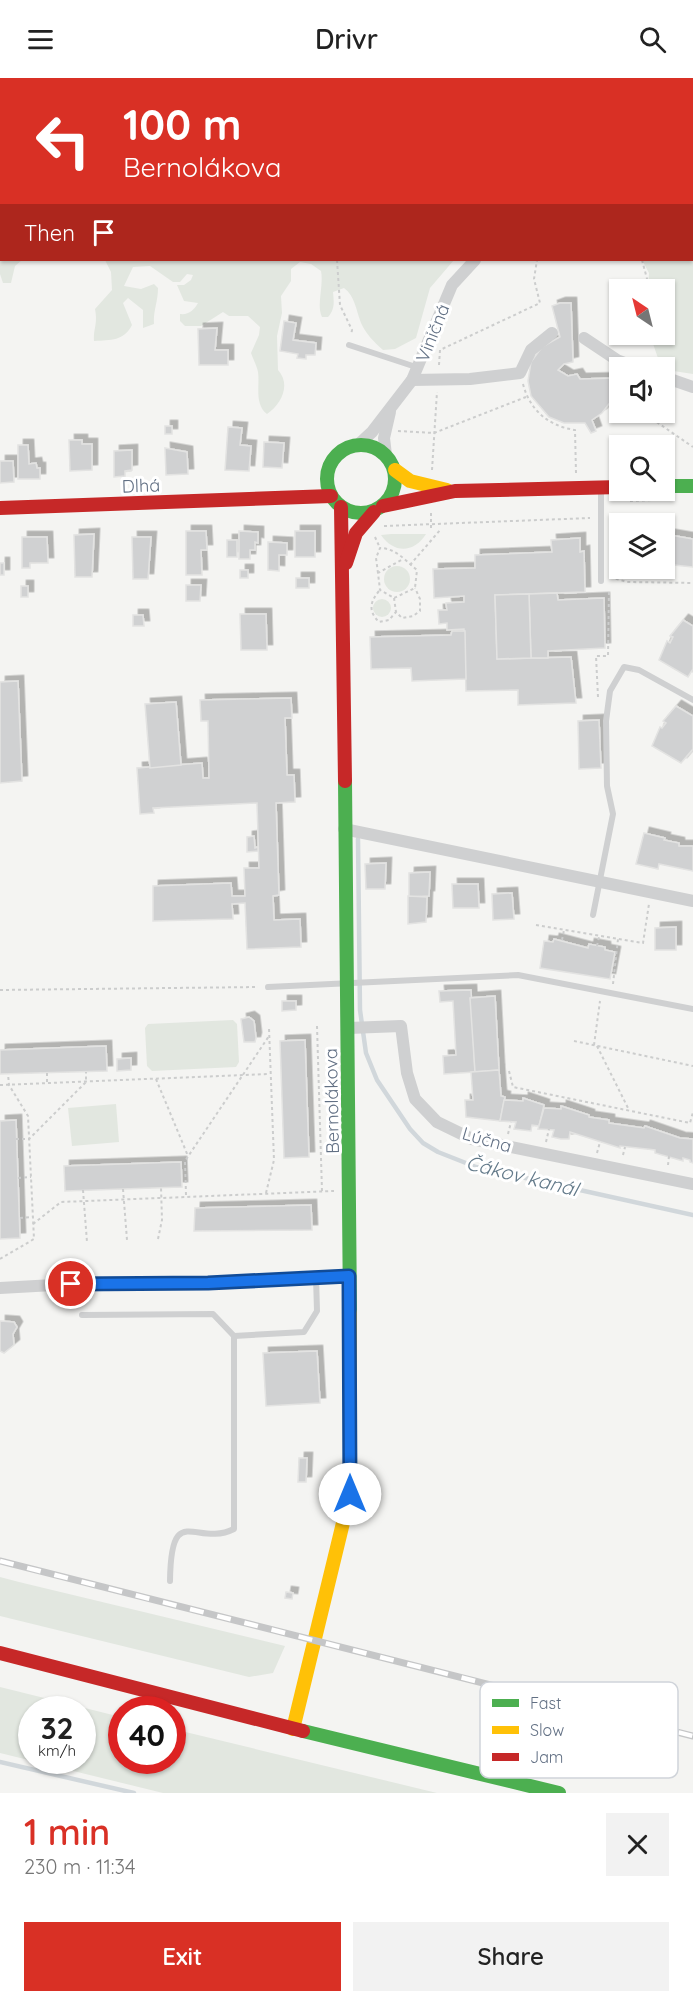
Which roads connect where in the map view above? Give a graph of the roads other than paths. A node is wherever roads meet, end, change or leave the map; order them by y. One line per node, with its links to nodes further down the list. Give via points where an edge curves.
1 (474, 261): 6 (street, Viničná, via 452,285)
2 (552, 333): 7 (street, via 531,350 520,373)
3 (584, 338): 5 (street)
4 (348, 345): 6 (lane)
5 (612, 357)
6 (419, 368): 7 (street, Viničná)
7 (412, 380): 10 (street, Viničná)
8 (675, 381): 9 (street)
9 (693, 387)
10 (392, 408): 11 (street, Viničná); 12 (street, via 384,438)
11 (358, 445): 12 (street); 14 (street, via 342,451)
12 (386, 455): 13 (street)
13 (395, 470): 19 (street, via 410,481); 24 (street, via 394,489)
14 (328, 472): 20 (street); 21 (street, via 312,488)
15 (675, 486): 16 (street)
16 (693, 486)
17 (601, 488): 18 (street); 19 (street); 26 (lane)
18 (609, 490)
19 (455, 491): 24 (street)
20 (331, 496): 21 (street, Dlhá); 22 (street)
21 (283, 499): 23 (street, Dlhá)
22 (341, 507): 24 (street, via 357,514); 25 (street, Bernolákova)
23 (0, 508)
24 (379, 509): 25 (street, via 356,533)
25 (342, 576): 28 (street, Bernolákova)
26 (601, 579)
27 (693, 700): 29 (lane, via 639,670 624,667 610,691 606,721 607,786 613,814)
28 (344, 830): 29 (street); 32 (street, Bernolákova)
29 (600, 882): 30 (street); 31 (lane)
30 (693, 901)
31 (593, 915)
32 (347, 982): 33 (lane); 34 (lane, via 518,975); 35 (street, Bernolákova)
33 (268, 987)
34 (693, 1009)
35 (349, 1028): 36 (street, Lúčna, via 401,1026 415,1099 437,1122 472,1139); 37 (street, Bernolákova)
36 (693, 1184)
37 (349, 1276): 38 (street); 44 (street, Bernolákova, via 350,1494)
38 (316, 1277): 39 (street); 41 (lane, via 317,1311 304,1332)
39 (0, 1288)
40 (82, 1315): 41 (lane, via 213,1314)
41 (234, 1336): 42 (lane, via 234,1529 225,1533 190,1530 176,1538 171,1549)
42 (170, 1581)
43 (0, 1653): 44 (street)
44 (293, 1729): 45 (street)
45 (480, 1774)
46 (497, 1778): 47 (street)
47 (559, 1793)

